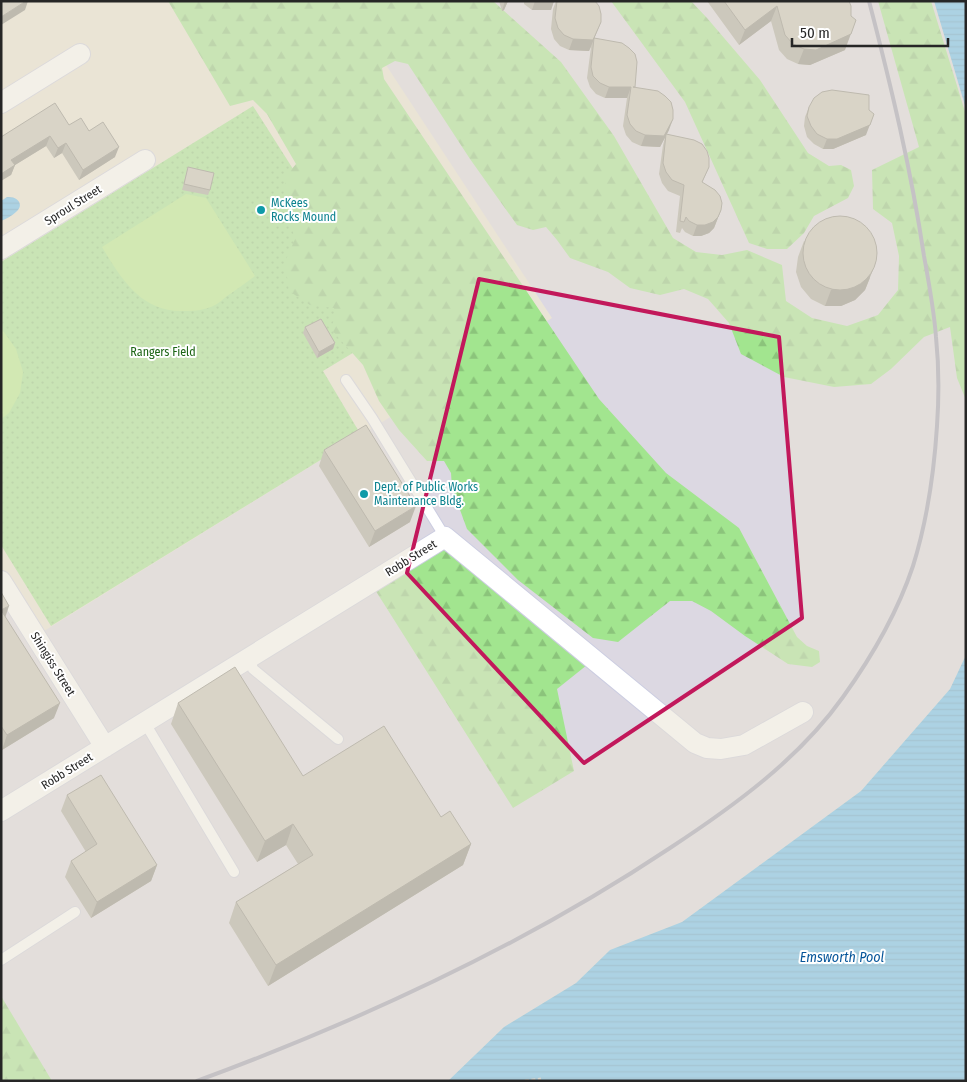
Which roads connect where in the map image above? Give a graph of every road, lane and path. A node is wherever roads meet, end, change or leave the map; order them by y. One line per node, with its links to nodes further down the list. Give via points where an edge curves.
1 (80, 54): 2 (street)
2 (1, 103)
3 (145, 160): 4 (street, Sproul Street)
4 (1, 249)
5 (346, 380): 6 (lane)
6 (445, 537): 8 (street, Robb Street); 9 (street, Robb Street, via 695,743 721,749 744,745)
7 (1, 581): 12 (street, Shingiss Street)
8 (249, 658): 10 (street, Robb Street); 11 (lane, via 253,669)
9 (804, 712)
10 (145, 723): 12 (street, Robb Street); 14 (lane)
11 (338, 739)
12 (105, 747): 13 (street, Robb Street)
13 (1, 811)
14 (234, 872)
15 (76, 912): 16 (lane)
16 (1, 960)
17 (541, 1079): 18 (path)
18 (525, 1081)

